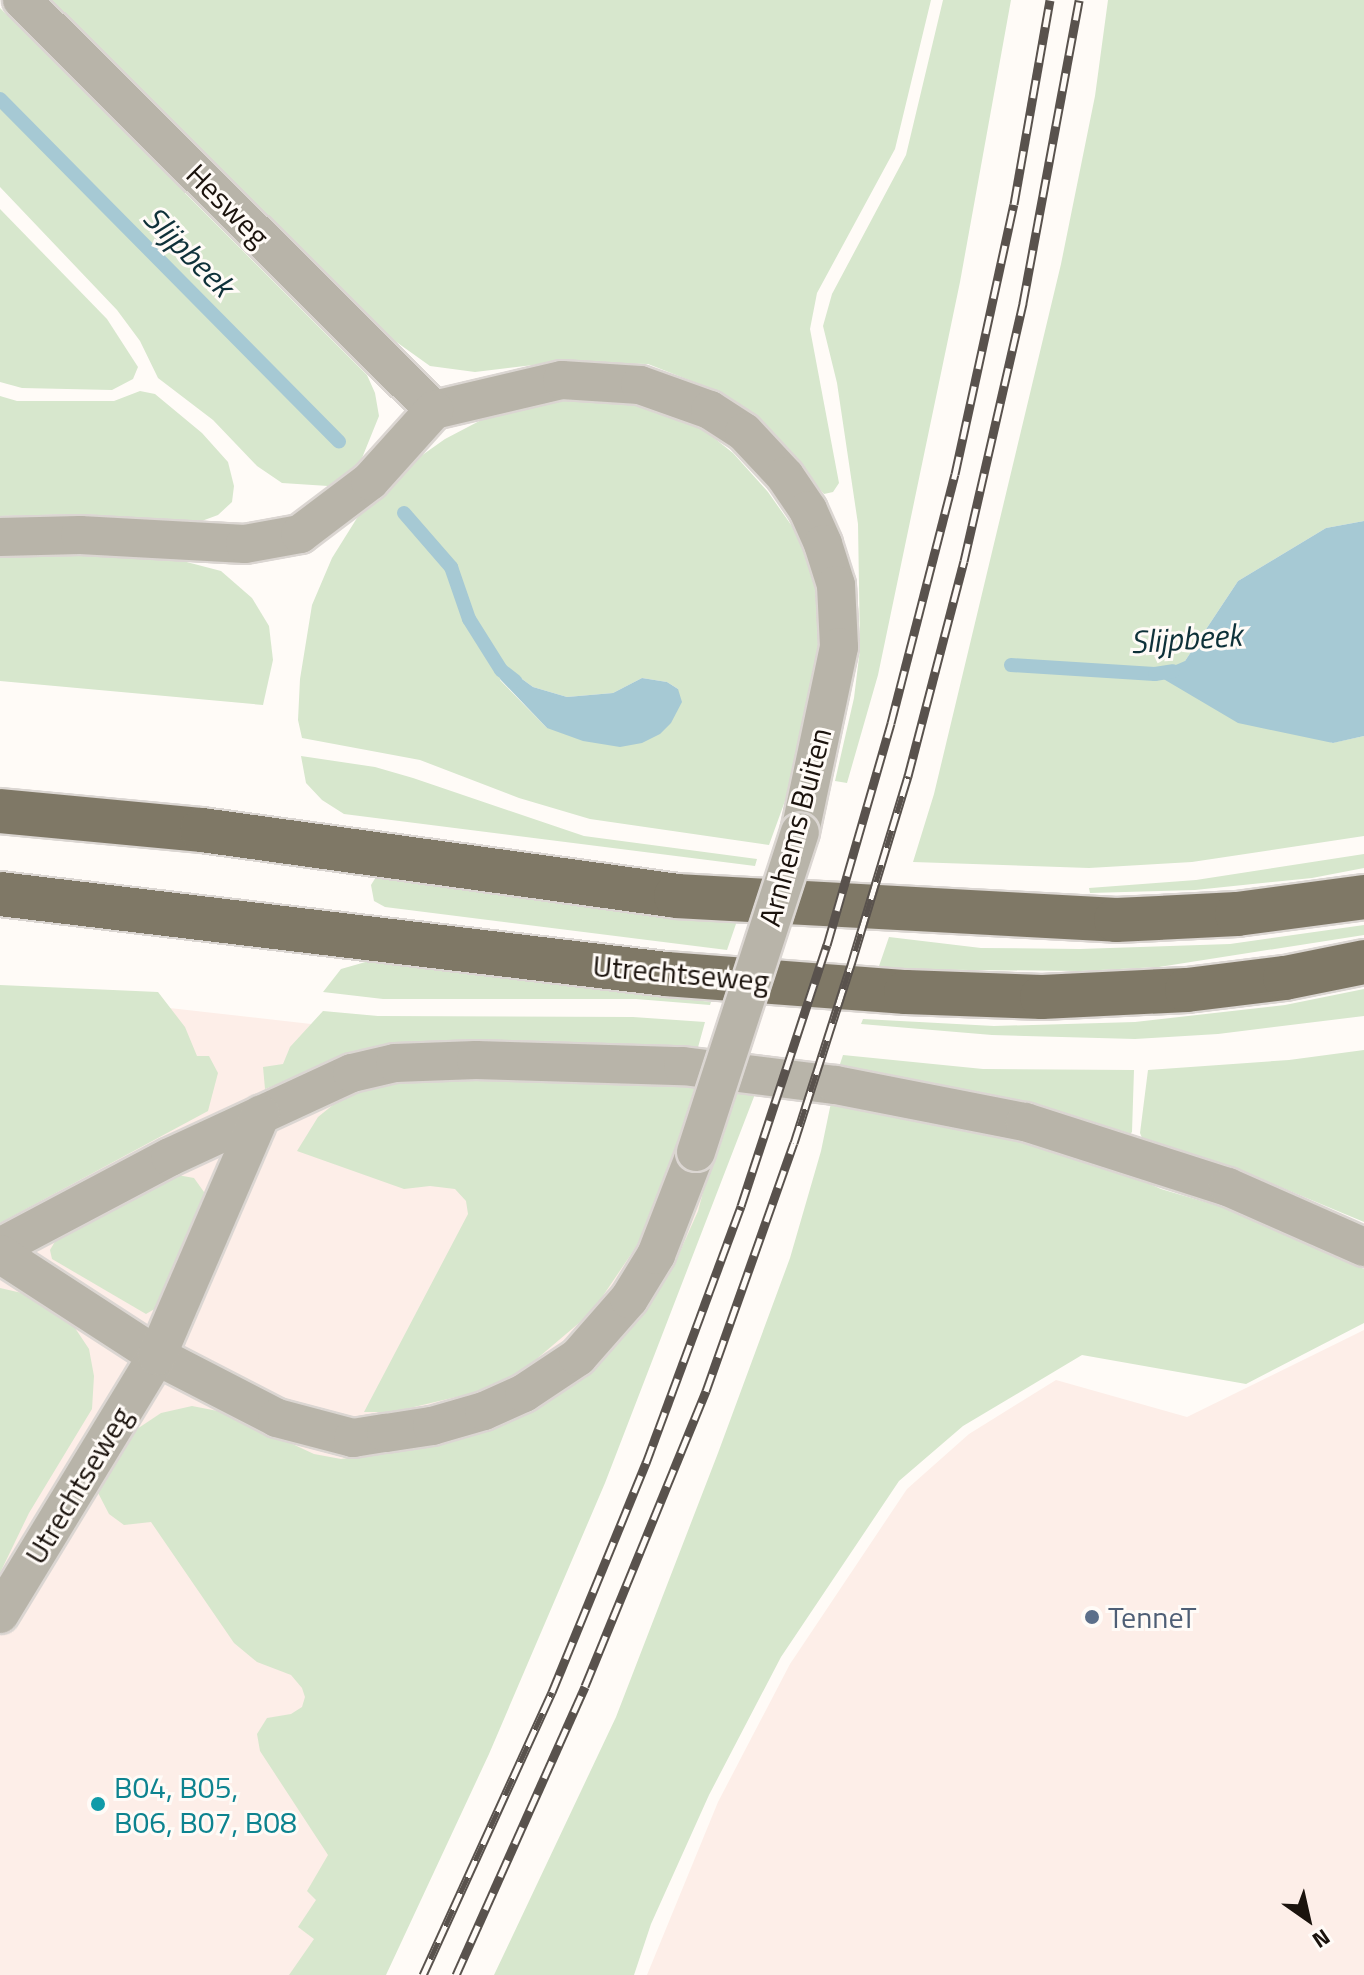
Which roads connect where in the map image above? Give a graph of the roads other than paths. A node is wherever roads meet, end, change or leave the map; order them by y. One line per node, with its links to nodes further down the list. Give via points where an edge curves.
1 (22, 0): 2 (street, Hesweg)
2 (434, 410): 3 (street, via 370,481 300,534 245,544 80,535); 12 (street, Arnhems Buiten, bridge, via 562,380 640,385 710,410 744,432 785,476 808,510 836,585 839,647 800,832 696,1152 656,1255 629,1299 578,1357 524,1393 484,1411 432,1426 353,1438 277,1418)
3 (0, 537)
4 (0, 811): 6 (main road, via 202,830 692,897 1116,920 1237,914)
5 (0, 894): 7 (main road, Utrechtseweg, via 666,974 906,992 1042,997 1187,990)
6 (1364, 897)
7 (1364, 962)
8 (261, 1114): 9 (street); 10 (street, via 352,1073 395,1063 490,1060 698,1068 836,1085 1025,1122 1228,1187); 12 (street, Utrechtseweg)
9 (0, 1247)
10 (1364, 1247)
11 (0, 1254): 12 (street)
12 (157, 1356): 13 (street, Utrechtseweg)
13 (0, 1614)

